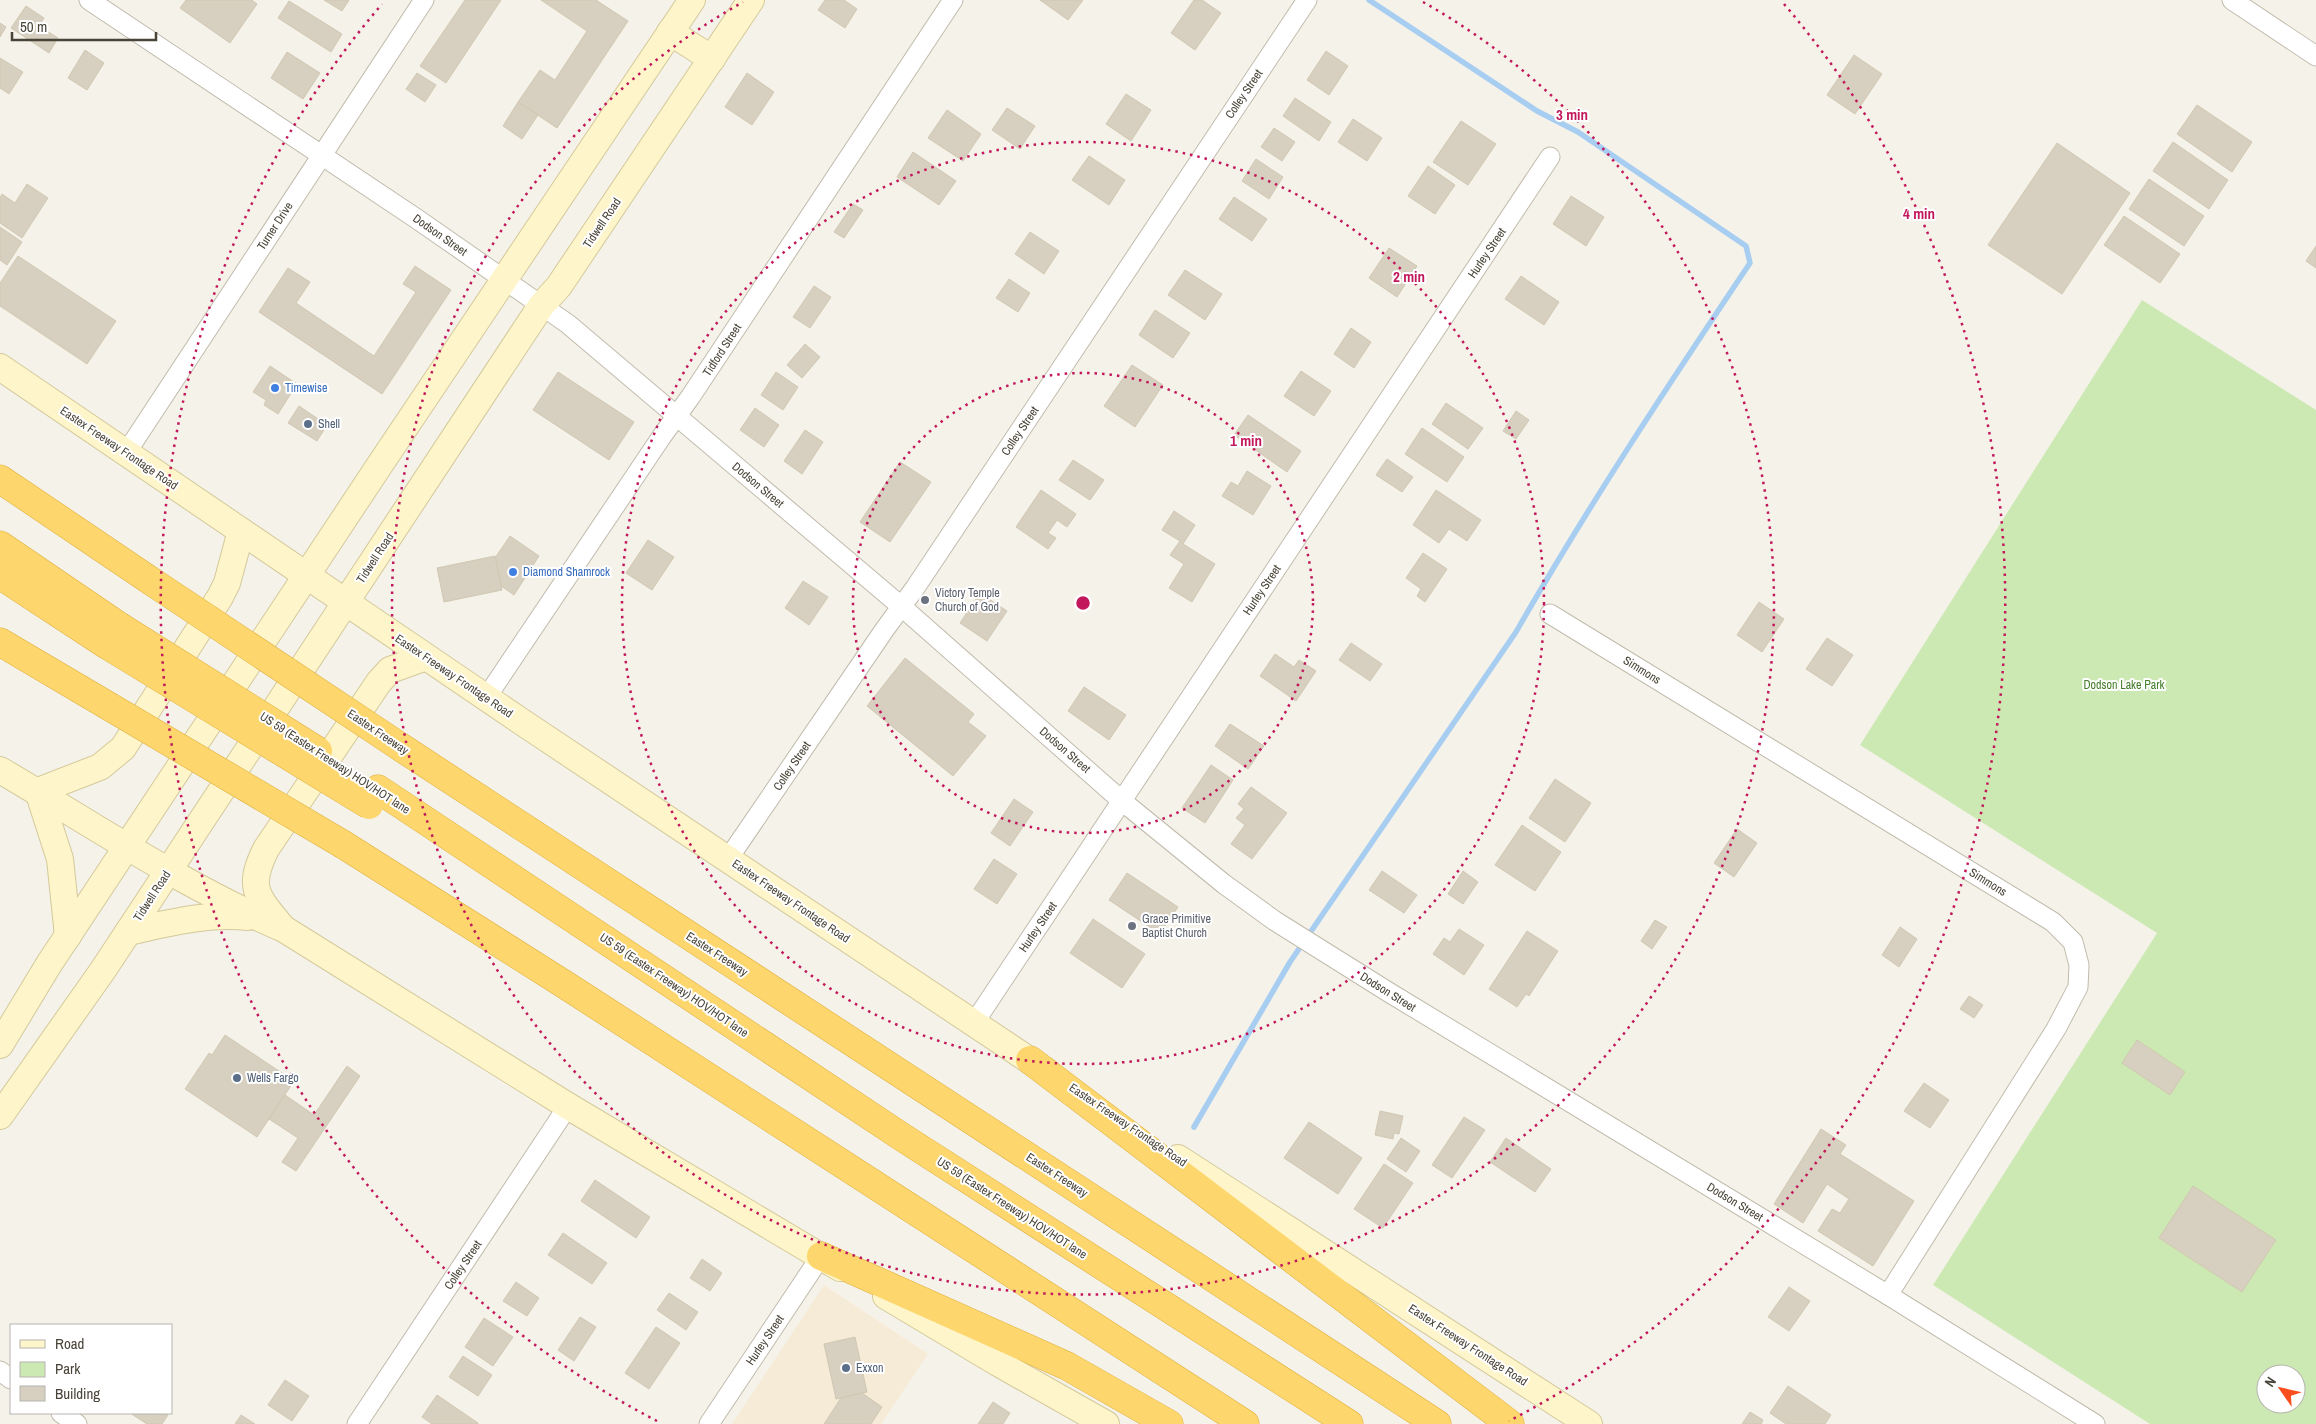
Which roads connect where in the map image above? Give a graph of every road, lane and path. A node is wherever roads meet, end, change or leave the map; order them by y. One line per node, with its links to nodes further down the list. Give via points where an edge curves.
1 (88, 0): 11 (street, Dodson Street)
2 (424, 0): 11 (street, Turner Drive)
3 (692, 0): 8 (main road)
4 (751, 0): 10 (main road, Tidwell Road)
5 (953, 0): 16 (street, Tidford Street)
6 (1307, 0): 26 (street, Colley Street)
7 (2232, 0): 9 (street)
8 (670, 32): 10 (main road); 13 (main road)
9 (2316, 56)
10 (712, 59): 14 (main road, Tidwell Road, via 559,286)
11 (321, 156): 13 (street, Dodson Street); 17 (street, Turner Drive)
12 (1550, 157): 34 (street, Hurley Street)
13 (505, 280): 14 (street, Dodson Street); 23 (main road)
14 (541, 306): 16 (street, Dodson Street, via 568,324); 25 (main road, Tidwell Road)
15 (0, 368): 17 (main road, Eastex Freeway Frontage Road)
16 (677, 416): 26 (street, Dodson Street); 31 (street, Tidford Street)
17 (126, 453): 19 (main road, Eastex Freeway Frontage Road)
18 (0, 479): 57 (highway, Eastex Freeway, bridge, via 402,748)
19 (241, 531): 23 (main road, Eastex Freeway Frontage Road); 33 (main road, via 223,590 123,748 100,767)
20 (0, 545): 28 (highway)
21 (0, 560): 28 (highway)
22 (0, 575): 28 (highway)
23 (306, 576): 25 (main road, Eastex Freeway Frontage Road); 35 (main road)
24 (0, 587): 28 (highway)
25 (346, 602): 30 (main road, Eastex Freeway Frontage Road); 37 (main road, Tidwell Road)
26 (902, 607): 34 (street, Dodson Street); 36 (street, Colley Street)
27 (1550, 614): 48 (street, Simmons, via 2053,922 2073,942 2079,965 2078,988 2056,1029)
28 (113, 635): 56 (highway, US 59 (Eastex Freeway) HOV/HOT lane, bridge, via 711,1010 902,1137)
29 (0, 642): 55 (highway, bridge, via 344,845)
30 (426, 657): 31 (main road, Eastex Freeway Frontage Road); 39 (main road, via 390,670 379,682 266,849 255,879 258,894 263,905)
31 (486, 698): 36 (main road, Eastex Freeway Frontage Road)
32 (0, 770): 33 (main road)
33 (38, 791): 35 (main road); 41 (main road, via 60,859)
34 (1122, 801): 42 (street, Hurley Street); 48 (street, Dodson Street, via 1224,884 1321,951)
35 (128, 845): 37 (main road); 41 (main road)
36 (728, 860): 42 (main road, Eastex Freeway Frontage Road)
37 (170, 870): 38 (main road); 40 (main road, Tidwell Road)
38 (256, 917): 39 (main road); 40 (main road, via 193,917)
39 (284, 929): 45 (main road)
40 (128, 932): 46 (main road, Tidwell Road)
41 (68, 936): 43 (main road)
42 (974, 1023): 44 (main road, Eastex Freeway Frontage Road)
43 (0, 1045)
44 (1030, 1060): 58 (highway); 59 (main road, Eastex Freeway Frontage Road)
45 (568, 1106): 47 (main road); 51 (street, Colley Street)
46 (0, 1116)
47 (821, 1256): 52 (street, Hurley Street); 53 (main road); 54 (highway, via 1067,1366)
48 (1888, 1295): 60 (street, Dodson Street)
49 (62, 1414): 50 (street)
50 (77, 1424)
51 (357, 1424)
52 (709, 1424)
53 (1106, 1424)
54 (1169, 1424)
55 (1245, 1424)
56 (1349, 1424)
57 (1437, 1424)
58 (1510, 1424)
59 (1588, 1424)
60 (2095, 1424)

